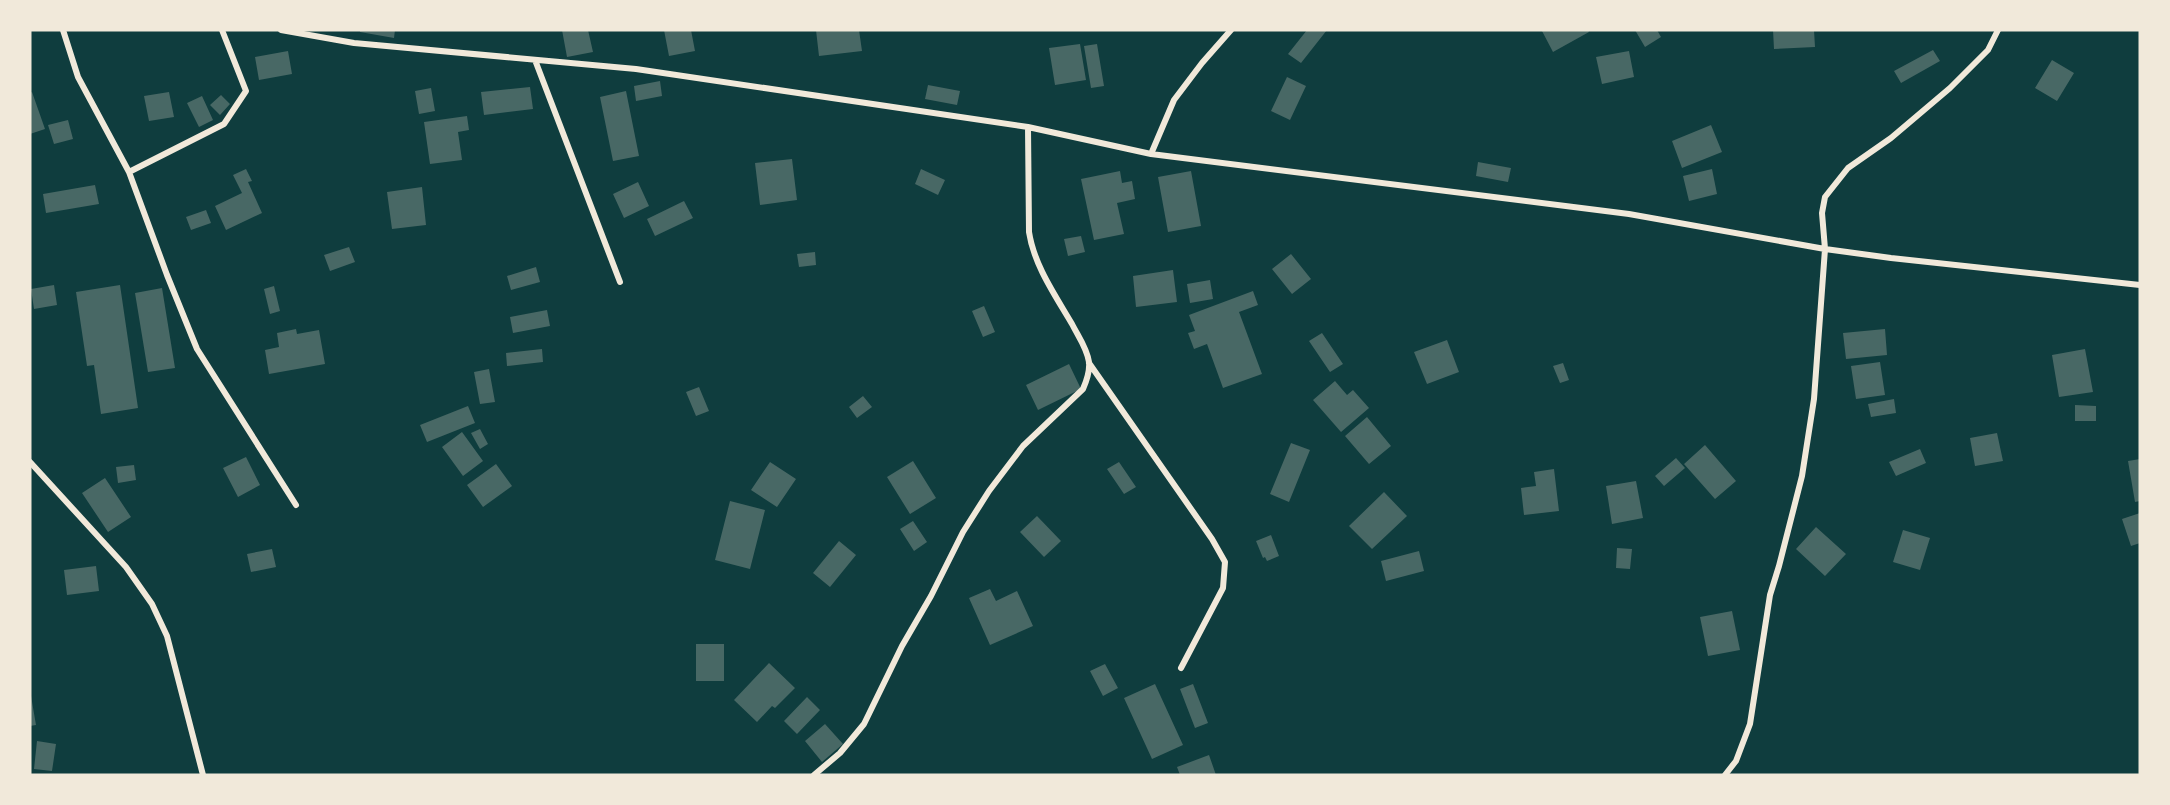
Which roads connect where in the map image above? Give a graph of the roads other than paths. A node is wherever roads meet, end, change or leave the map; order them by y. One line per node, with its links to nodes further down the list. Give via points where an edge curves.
1 (63, 30): 9 (street, via 78,77)
2 (222, 30): 9 (street, via 246,91 224,124)
3 (281, 30): 6 (street, via 354,43)
4 (1231, 30): 8 (street, via 1174,100)
5 (1998, 30): 10 (street, via 1988,50 1950,88 1848,168 1826,197 1822,213)
6 (535, 60): 7 (street, via 636,69); 11 (street)
7 (1028, 127): 8 (street); 13 (street, via 1031,247)
8 (1151, 154): 10 (street, via 1629,214)
9 (129, 172): 15 (street, via 197,349)
10 (1825, 249): 12 (street); 19 (street, via 1814,399 1802,476 1770,595 1750,724 1736,761)
11 (620, 282)
12 (2140, 285)
13 (1089, 363): 16 (street, via 1225,562 1223,588); 18 (street, via 1083,389 1023,446 963,532 864,724 840,753)
14 (30, 462): 17 (street, via 126,567 152,604 167,636)
15 (296, 505)
16 (1181, 668)
17 (203, 775)
18 (814, 775)
19 (1725, 775)

